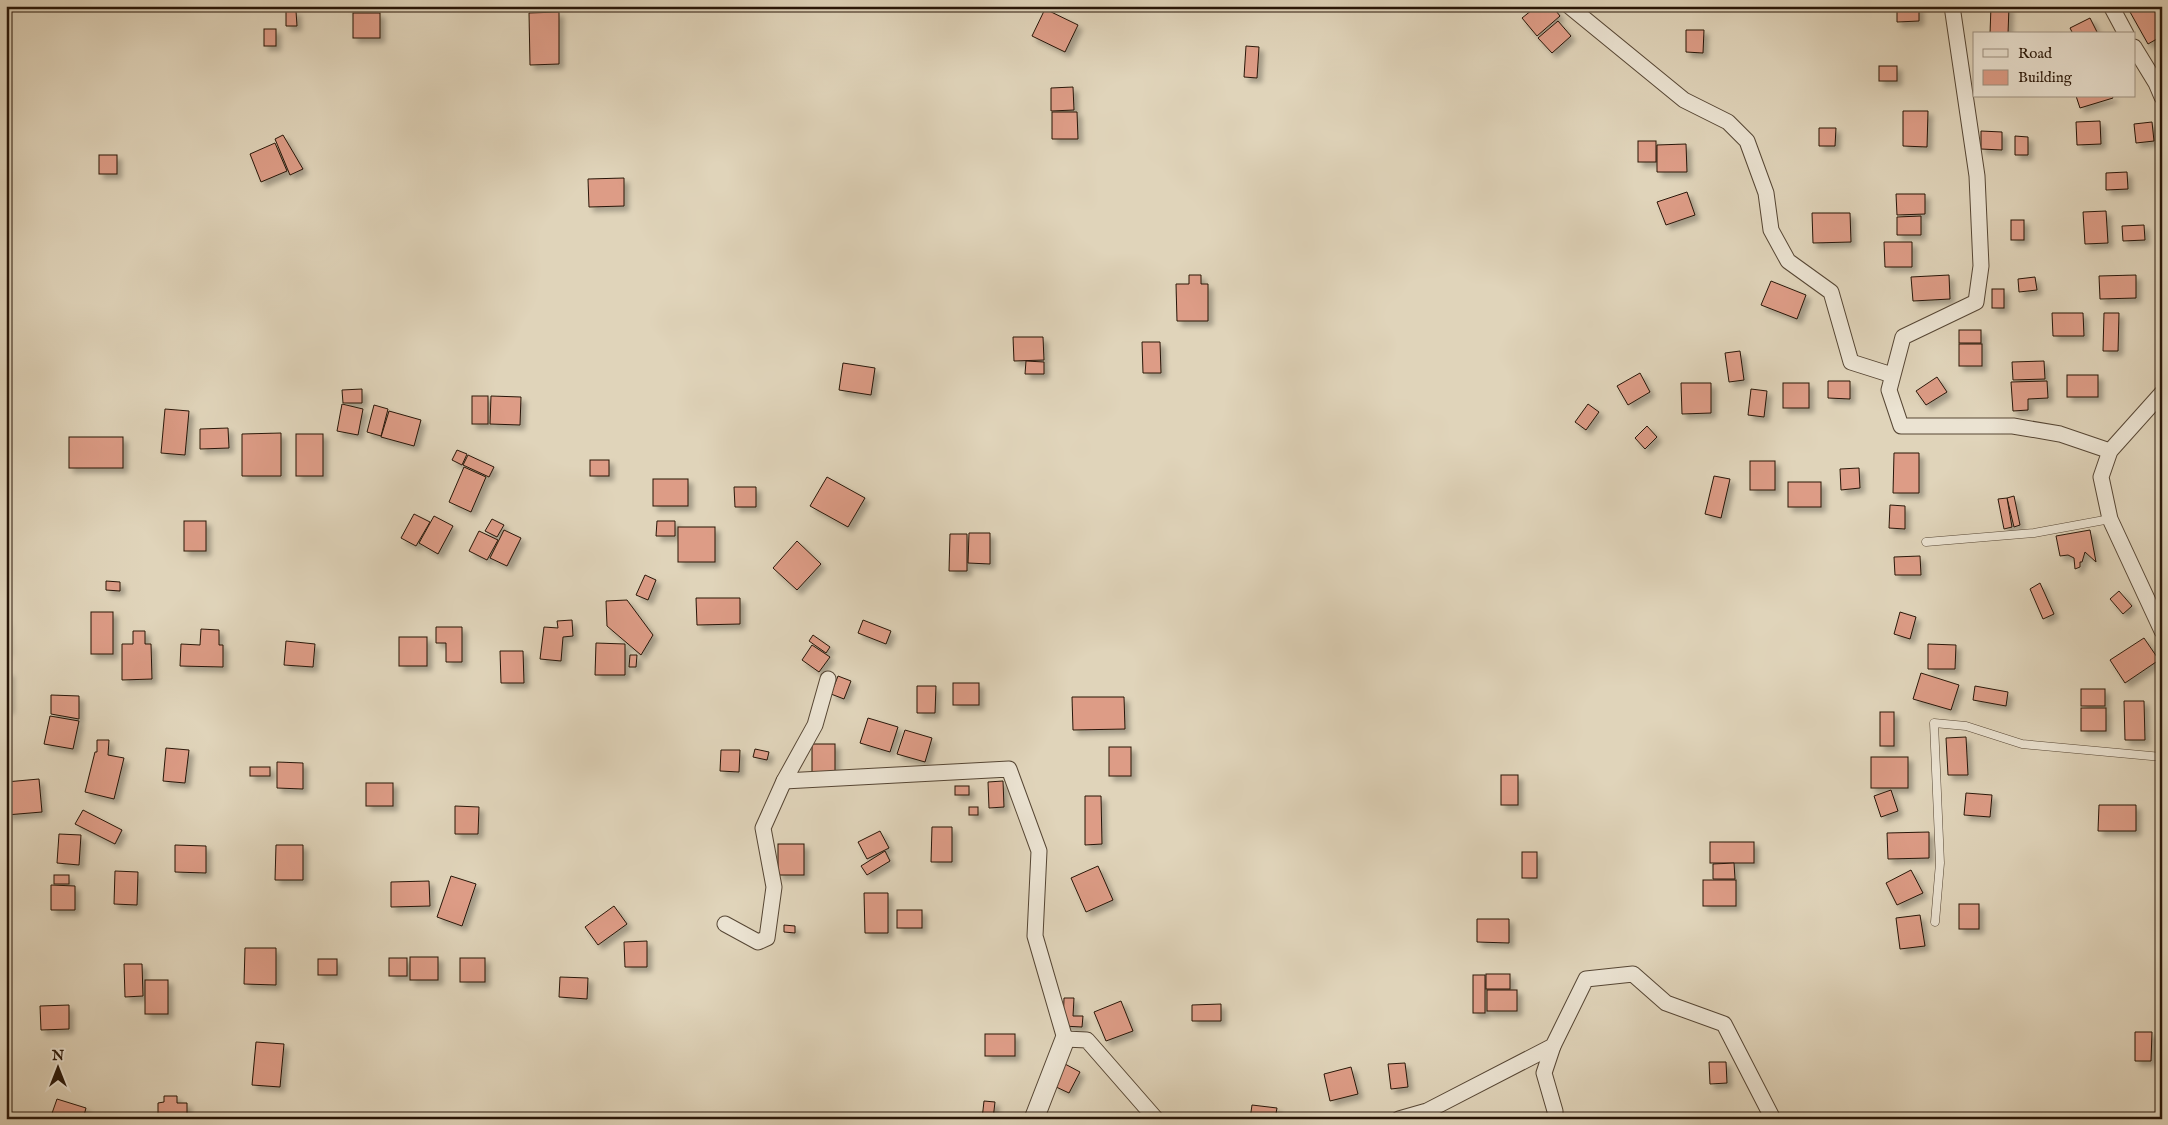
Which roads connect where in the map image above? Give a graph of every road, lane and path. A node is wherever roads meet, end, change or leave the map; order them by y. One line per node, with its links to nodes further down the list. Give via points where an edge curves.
1 (1570, 6): 7 (street, via 1684,100 1728,122 1747,141 1766,192 1771,230 1788,261 1831,292 1851,362)
2 (1952, 6): 7 (street, via 1977,176 1981,266 1976,302 1903,338)
3 (2111, 6): 4 (street)
4 (2125, 32)
5 (2136, 50): 6 (street)
6 (2162, 97)
7 (1892, 375): 9 (street, via 1888,390 1901,426 2013,426 2060,434)
8 (2162, 392): 9 (street)
9 (2110, 451): 10 (street, via 2101,477)
10 (2110, 519): 11 (lane, via 2034,534); 12 (street)
11 (1926, 542)
12 (2162, 631)
13 (828, 679): 15 (street, via 815,724)
14 (2162, 758): 16 (lane, via 2022,744 1966,726 1934,723 1940,863)
15 (784, 781): 17 (street, via 763,828 774,887 766,938 758,942); 18 (street, via 1009,769 1039,851 1035,936)
16 (1935, 922)
17 (725, 924)
18 (1065, 1039): 20 (street); 21 (street, via 1087,1040)
19 (1553, 1046): 22 (street, via 1427,1111); 23 (street, via 1544,1073); 24 (street, via 1586,979 1633,974 1666,1003 1724,1024)
20 (1034, 1119)
21 (1156, 1119)
22 (1399, 1119)
23 (1555, 1119)
24 (1773, 1119)

